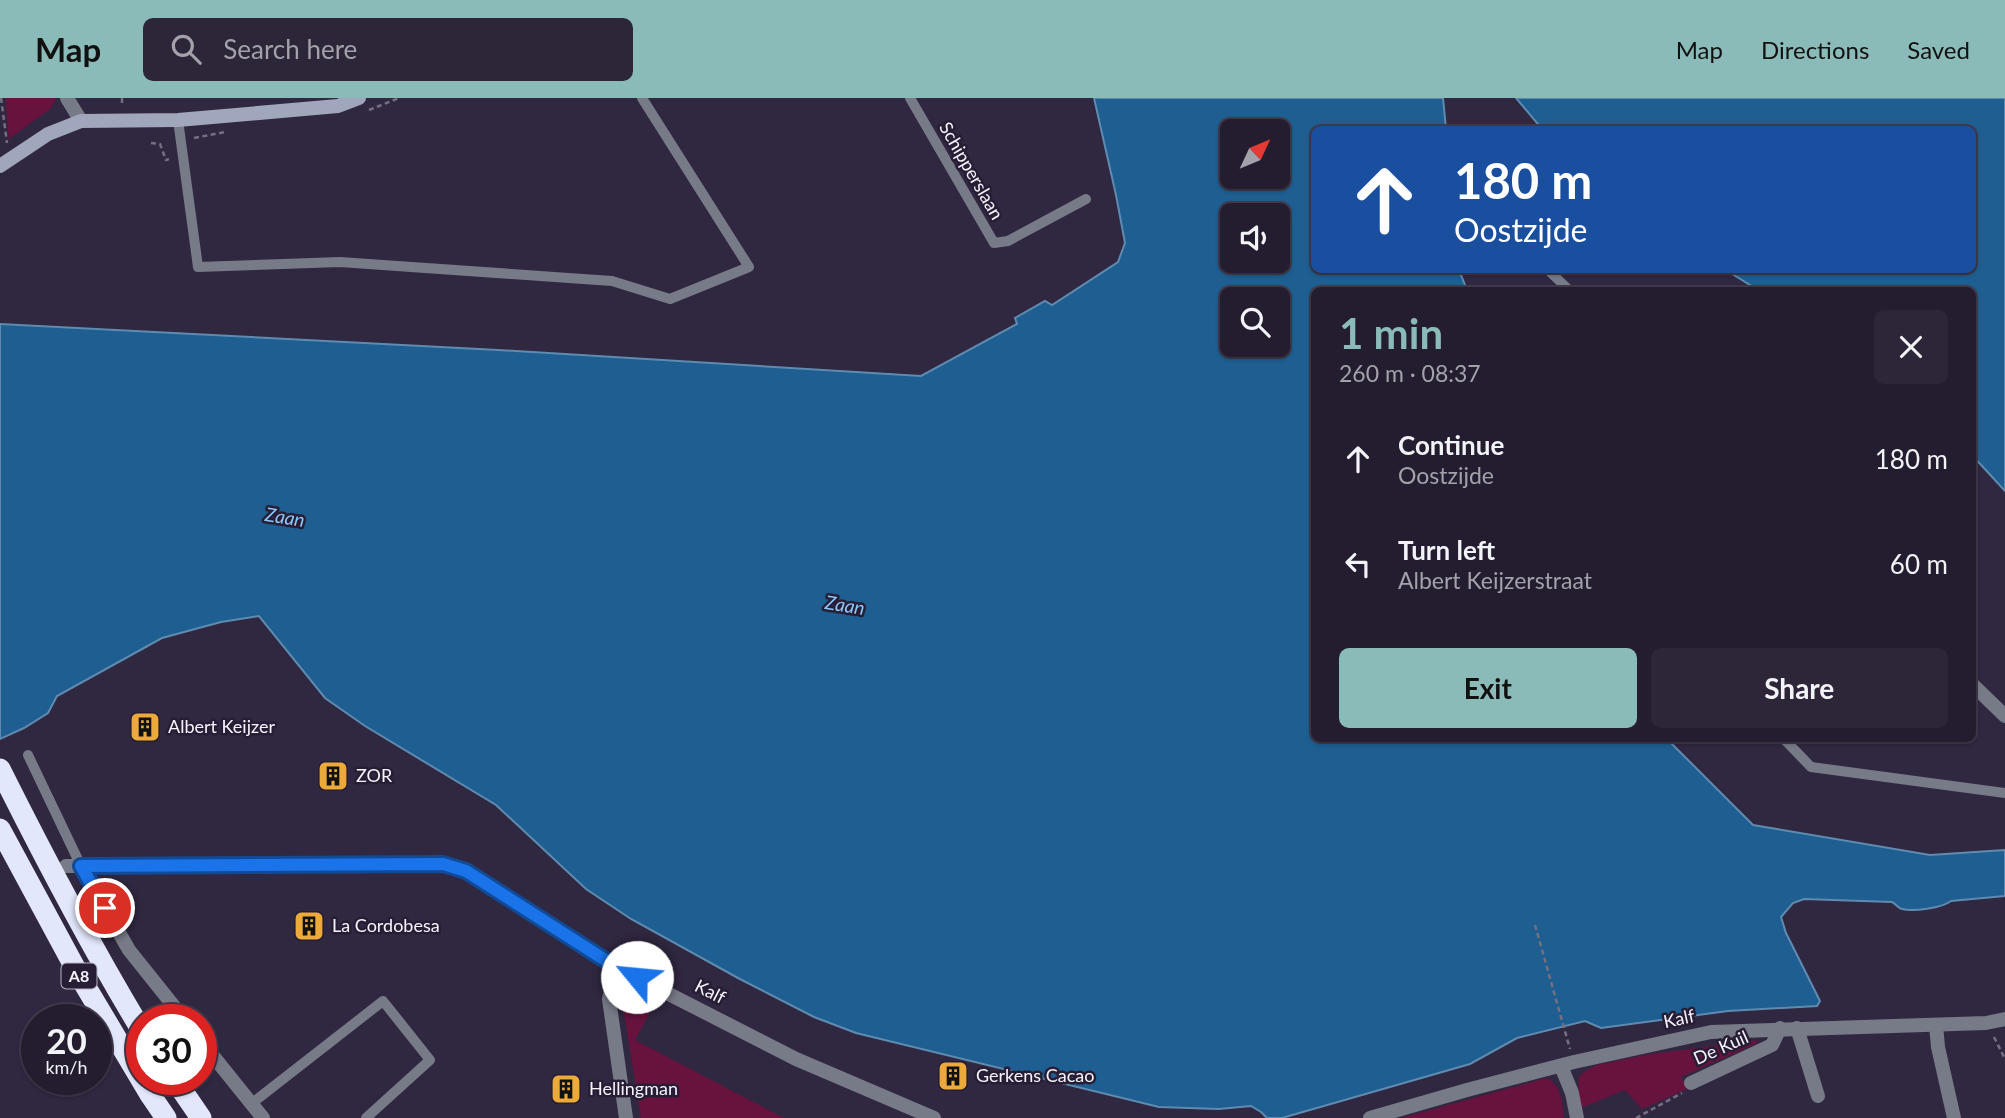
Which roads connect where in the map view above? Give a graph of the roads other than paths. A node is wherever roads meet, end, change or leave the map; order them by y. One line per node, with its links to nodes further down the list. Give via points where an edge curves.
1 (67, 98): 6 (street)
2 (359, 98): 5 (street, via 338,106)
3 (642, 98): 5 (lane, via 749,267 670,299 612,281 340,262 198,267)
4 (910, 98): 8 (lane, Schipperslaan, via 994,243 1007,241)
5 (178, 120): 6 (street)
6 (81, 121): 7 (street, via 48,134)
7 (5, 163)
8 (1086, 199)
9 (1551, 273): 10 (lane)
10 (1566, 287)
11 (1976, 688): 12 (street)
12 (2005, 716)
13 (1787, 742): 16 (lane, via 1811,767)
14 (28, 754): 19 (lane)
15 (0, 769): 22 (highway, A8)
16 (2005, 793)
17 (0, 829): 33 (highway, A8, via 80,977)
18 (66, 866): 19 (street, Kalf)
19 (81, 866): 20 (street, Kalf, via 443,864 466,871); 21 (street, via 129,950)
20 (616, 967): 37 (street, via 610,999); 38 (street, Kalf, via 796,1059)
21 (172, 1004)
22 (126, 1005)
23 (2005, 1018): 24 (street, Kalf)
24 (1936, 1025): 26 (street, Kalf); 41 (street)
25 (1780, 1028): 26 (street, Kalf); 28 (street, Kalf, via 1710,1032); 29 (street, De Kuil, via 1772,1045)
26 (1797, 1028): 31 (street)
27 (217, 1061): 32 (street)
28 (1568, 1064): 39 (street, Kalf); 40 (street)
29 (1691, 1083)
30 (185, 1095): 34 (highway)
31 (1818, 1096)
32 (251, 1104): 35 (street); 36 (lane, via 383,1001 430,1060)
33 (166, 1118)
34 (201, 1118)
35 (263, 1118)
36 (366, 1118)
37 (626, 1118)
38 (934, 1118)
39 (1370, 1118)
40 (1577, 1118)
41 (1954, 1118)

